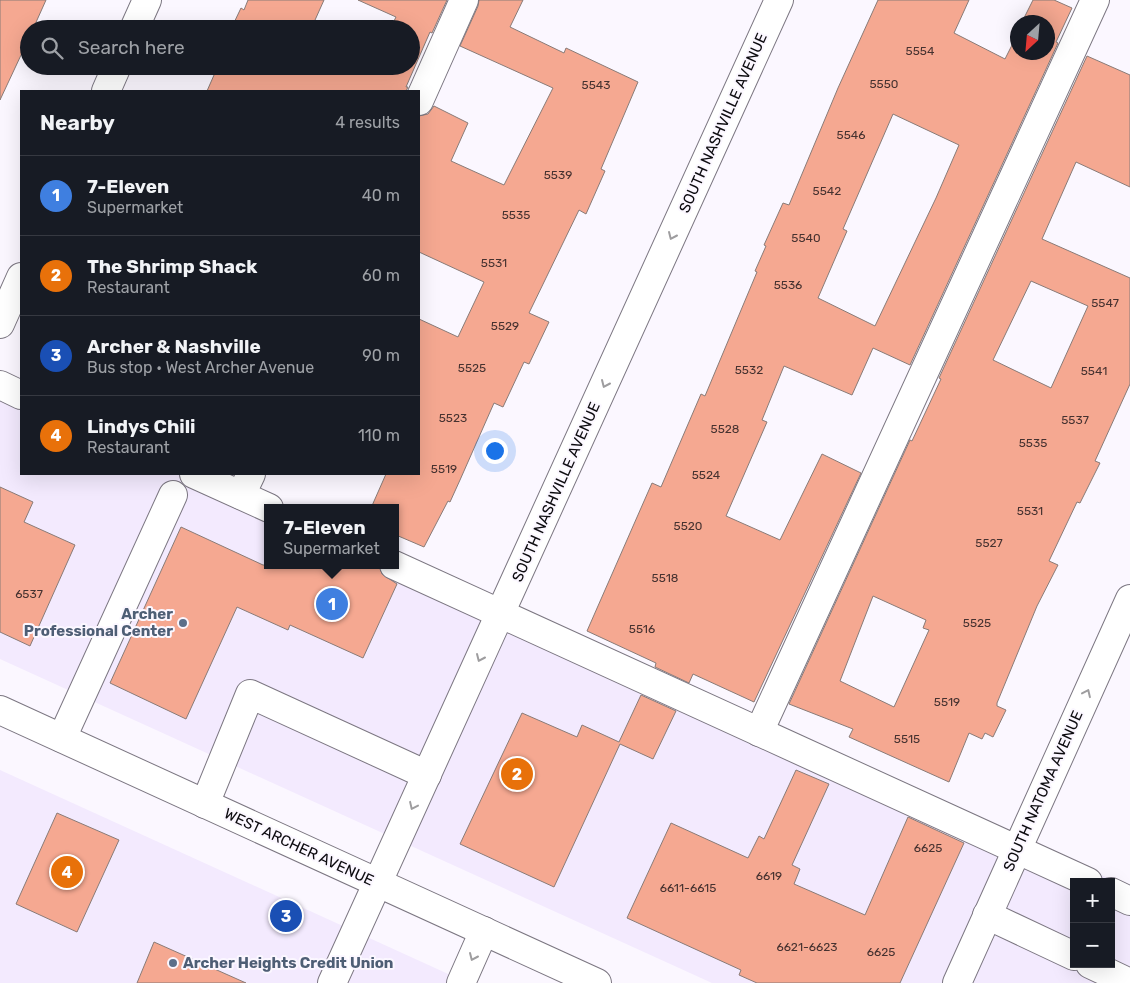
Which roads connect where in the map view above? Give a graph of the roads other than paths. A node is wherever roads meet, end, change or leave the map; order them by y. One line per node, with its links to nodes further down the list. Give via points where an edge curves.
1 (147, 0): 5 (street)
2 (464, 0): 8 (street)
3 (779, 0): 19 (street, SOUTH NASHVILLE AVENUE, one-way to 19)
4 (1094, 0): 21 (street)
5 (138, 20)
6 (113, 75): 7 (street)
7 (106, 90)
8 (420, 99)
9 (20, 279): 10 (street)
10 (0, 324)
11 (0, 385): 12 (street)
12 (20, 395)
13 (199, 475): 14 (street)
14 (246, 484): 16 (street)
15 (173, 495): 22 (street)
16 (265, 504)
17 (399, 567): 19 (street)
18 (1130, 599): 25 (street, SOUTH NATOMA AVENUE, one-way to 18)
19 (500, 614): 21 (street); 23 (street, SOUTH NASHVILLE AVENUE, one-way to 23)
20 (0, 710): 22 (street, WEST ARCHER AVENUE)
21 (759, 732): 25 (street)
22 (62, 738): 24 (street, WEST ARCHER AVENUE)
23 (427, 776): 24 (street, via 250,694); 27 (street, SOUTH NASHVILLE AVENUE, one-way to 27)
24 (205, 804): 27 (street, WEST ARCHER AVENUE)
25 (1016, 849): 26 (street); 30 (street, SOUTH NATOMA AVENUE)
26 (1079, 878)
27 (378, 883): 31 (street, WEST ARCHER AVENUE); 34 (street, SOUTH NASHVILLE AVENUE)
28 (1115, 894): 29 (street)
29 (1130, 901)
30 (987, 915): 32 (street); 37 (street, SOUTH NATOMA AVENUE)
31 (484, 931): 35 (street, one-way to 35); 36 (street, WEST ARCHER AVENUE)
32 (1070, 954)
33 (1098, 968): 38 (street)
34 (332, 983)
35 (461, 983)
36 (598, 983)
37 (957, 983)
38 (1130, 983)

